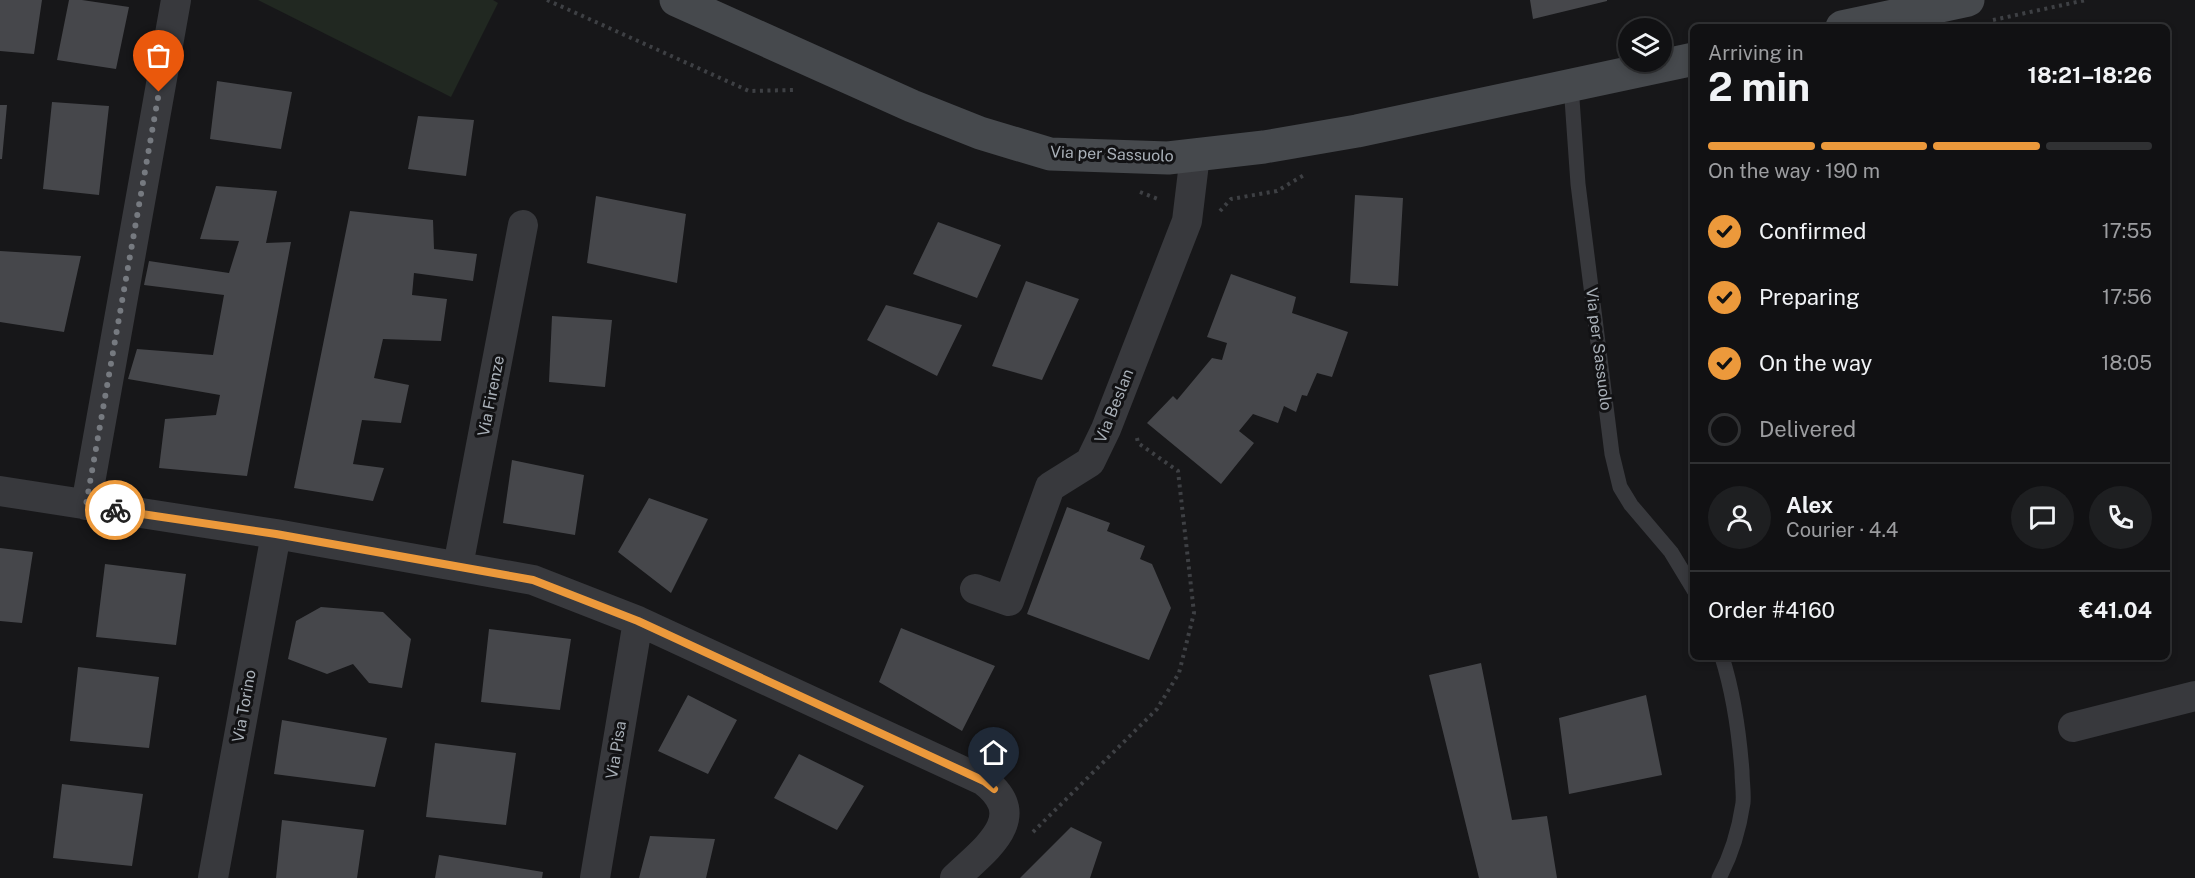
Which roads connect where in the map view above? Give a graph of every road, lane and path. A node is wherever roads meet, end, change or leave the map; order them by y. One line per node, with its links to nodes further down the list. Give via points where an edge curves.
1 (176, 0): 12 (street)
2 (676, 0): 8 (main road, Via per Sassuolo, via 912,106 980,133 1050,154 1168,158)
3 (2086, 0): 4 (path)
4 (1976, 11): 5 (main road)
5 (1867, 24)
6 (1690, 60): 7 (main road, Via per Sassuolo)
7 (1571, 85): 8 (main road, Via per Sassuolo, via 1357,131); 15 (lane, Via per Sassuolo, via 1580,196 1612,454 1620,487 1671,552)
8 (1195, 155): 16 (street, Via Beslan, via 1187,220 1090,462 1050,487 1009,601)
9 (523, 225): 14 (street, Via Firenze)
10 (1135, 433): 21 (path, via 1138,443 1178,471 1194,613 1179,673 1157,709)
11 (0, 491): 12 (street)
12 (86, 505): 13 (street)
13 (276, 534): 14 (street); 22 (street, Via Torino)
14 (458, 566): 17 (street, via 533,580)
15 (1690, 583)
16 (975, 589)
17 (638, 621): 23 (street, Via Pisa); 24 (street, via 994,789 1003,800 1004,823 997,837)
18 (1723, 660): 25 (lane, via 1739,729 1743,801 1730,858)
19 (2195, 696): 20 (street)
20 (2073, 726)
21 (1025, 839)
22 (213, 878)
23 (595, 878)
24 (954, 878)
25 (1719, 878)

